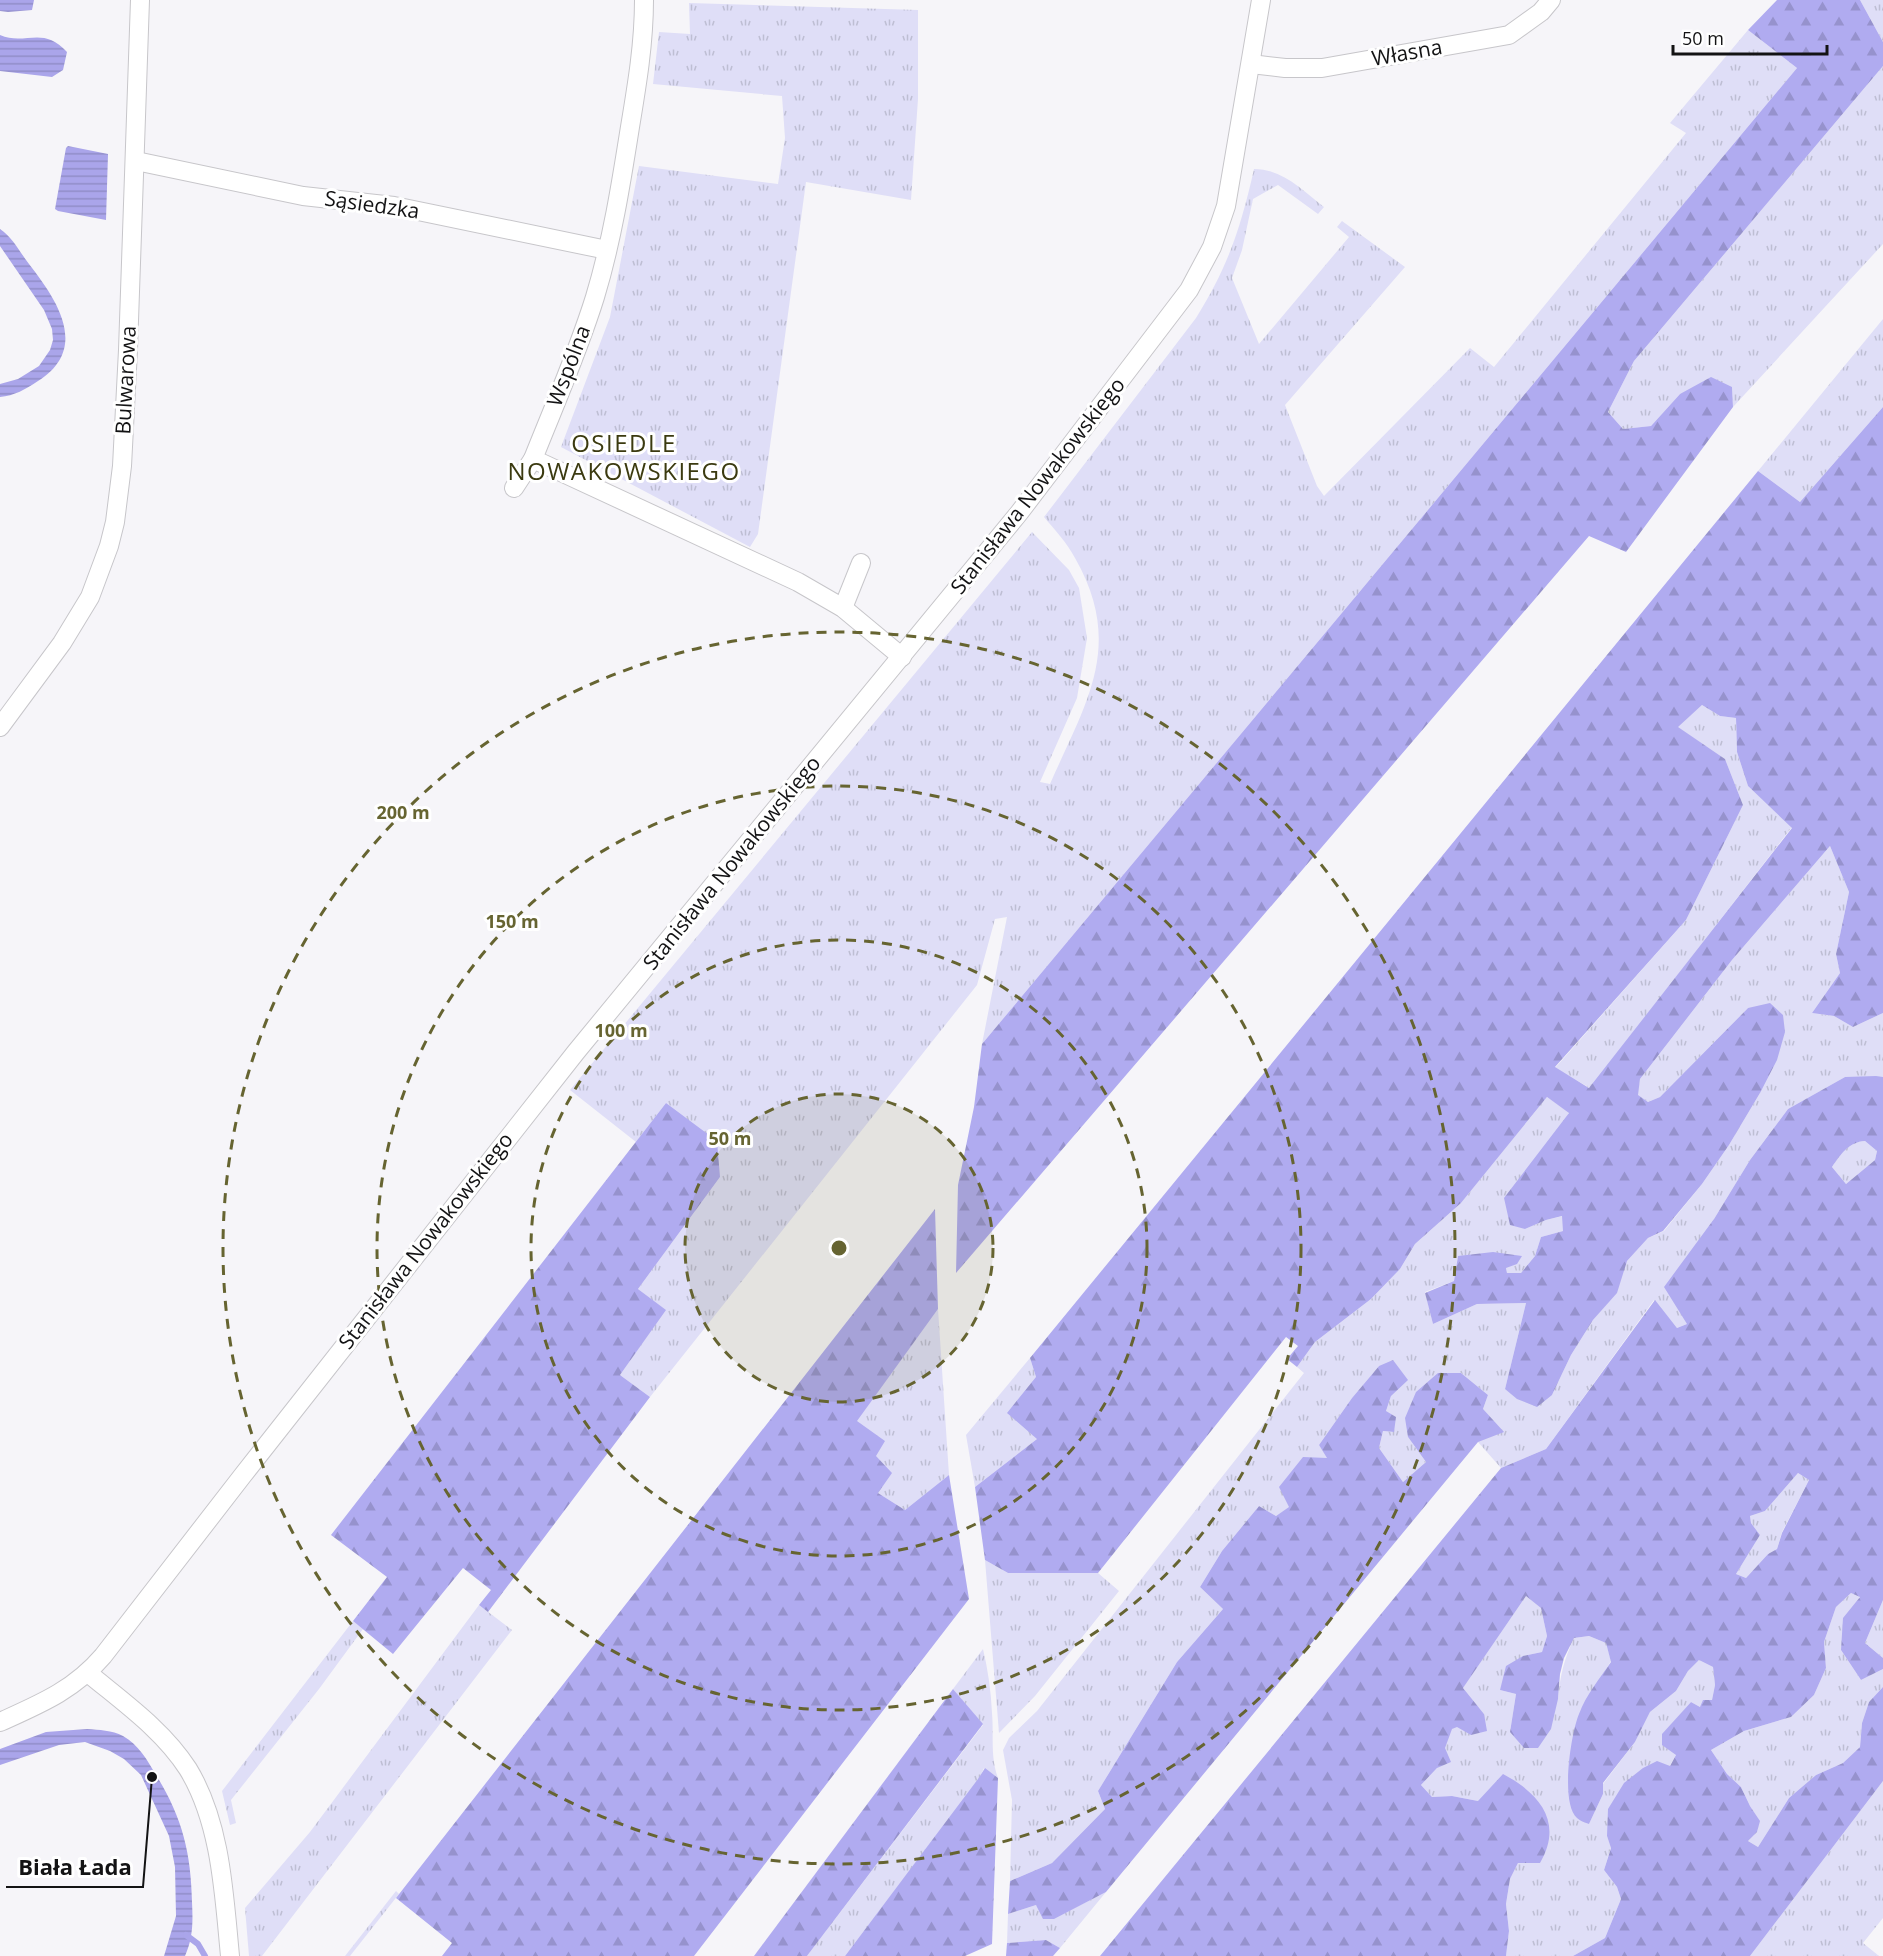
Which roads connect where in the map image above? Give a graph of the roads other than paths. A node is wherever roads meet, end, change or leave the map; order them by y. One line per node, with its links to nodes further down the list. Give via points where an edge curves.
1 (141, 0): 6 (street, Bulwarowa)
2 (644, 0): 7 (street, Wspólna, via 642,47)
3 (1261, 0): 5 (street, Stanisława Nowakowskiego)
4 (1551, 0): 5 (street, Własna, via 1509,35 1322,68)
5 (1251, 64): 12 (street, Stanisława Nowakowskiego, via 1226,206 1212,247 1190,290 1037,491)
6 (136, 161): 7 (street, Sąsiedzka, via 303,196 394,206); 13 (street, Bulwarowa, via 122,466 115,522 90,597 62,643)
7 (607, 250): 8 (street, Wspólna, via 586,323)
8 (533, 459): 9 (street, Wspólna); 11 (street, via 777,572)
9 (514, 488)
10 (861, 563): 11 (street)
11 (843, 608): 12 (street)
12 (902, 657): 14 (street, Stanisława Nowakowskiego, via 576,1052)
13 (0, 727)
14 (88, 1673): 15 (street, Stanisława Nowakowskiego, via 65,1691); 16 (street, via 149,1723 188,1768 214,1836)
15 (0, 1722)
16 (230, 1956)

